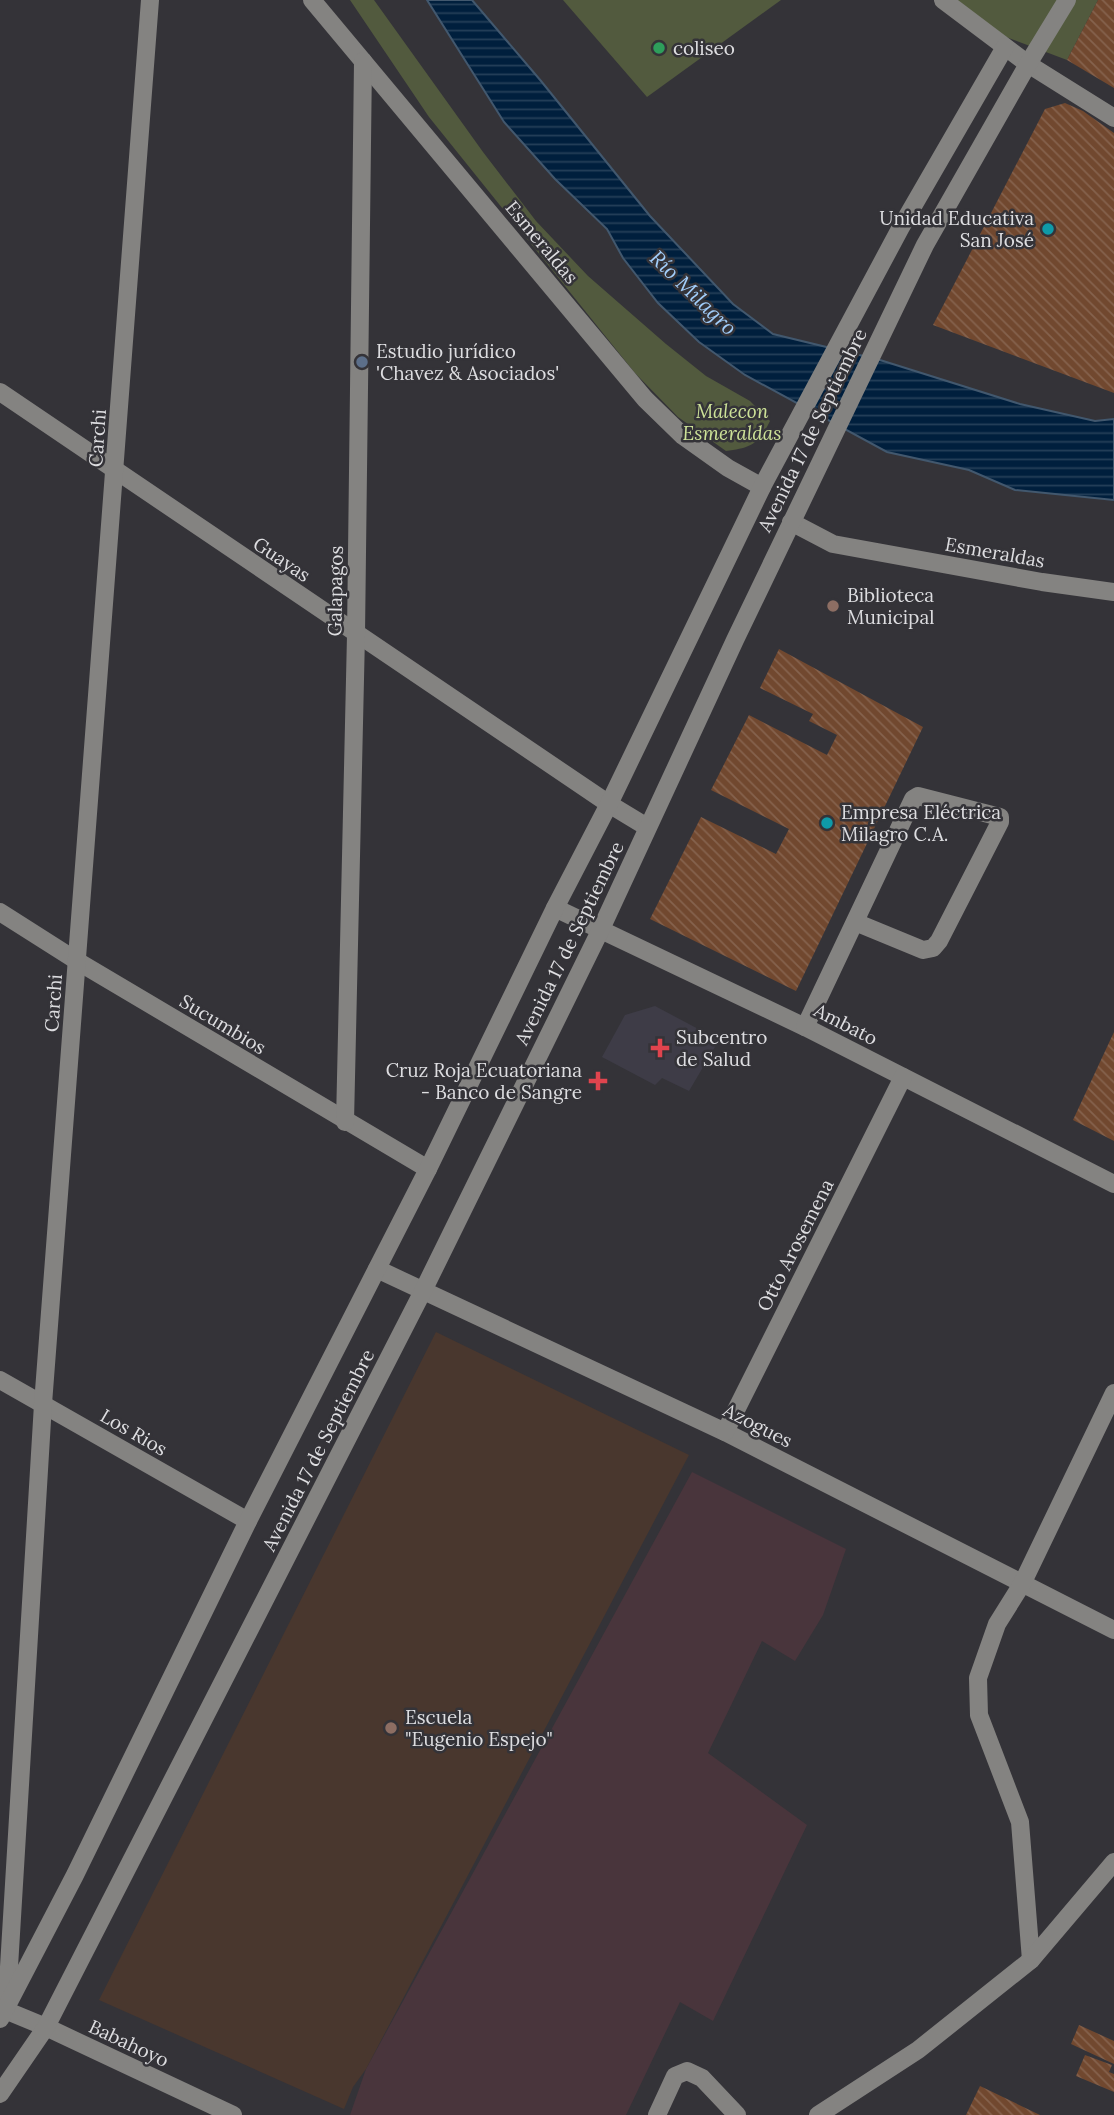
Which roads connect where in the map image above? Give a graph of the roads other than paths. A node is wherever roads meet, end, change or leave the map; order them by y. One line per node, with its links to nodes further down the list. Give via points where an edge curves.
1 (150, 0): 10 (street, Carchi)
2 (312, 0): 6 (street, Esmeraldas)
3 (943, 0): 5 (street)
4 (1067, 0): 7 (street, Avenida 17 de Septiembre)
5 (1005, 47): 7 (street); 11 (street, Avenida 17 de Septiembre)
6 (363, 61): 11 (street, Esmeraldas, via 645,399 683,436 727,468); 14 (street, Galapagos)
7 (1028, 64): 8 (street); 12 (street, Avenida 17 de Septiembre, via 925,246)
8 (1114, 118)
9 (0, 392): 10 (street, Guayas)
10 (115, 470): 14 (street, Guayas); 21 (street, Carchi)
11 (762, 486): 15 (street, Avenida 17 de Septiembre)
12 (791, 522): 13 (street, Esmeraldas, via 833,544); 16 (street, Avenida 17 de Septiembre)
13 (1114, 592)
14 (356, 635): 15 (street, Guayas); 24 (street, Galapagos)
15 (609, 804): 16 (street, Guayas); 17 (street, Avenida 17 de Septiembre)
16 (647, 827): 20 (street, Avenida 17 de Septiembre)
17 (555, 908): 20 (street, Ambato); 25 (street, Avenida 17 de Septiembre)
18 (0, 912): 21 (street, Sucumbios)
19 (855, 922): 19 (street, via 923,950 933,948 1000,817 918,796 913,799); 22 (street)
20 (601, 929): 22 (street, Ambato); 28 (street, Avenida 17 de Septiembre)
21 (77, 961): 24 (street, Sucumbios); 31 (street, Carchi)
22 (805, 1027): 23 (street, Ambato)
23 (903, 1077): 26 (street, Ambato); 32 (street, Otto Arosemena)
24 (345, 1122): 25 (street, Sucumbios)
25 (428, 1169): 27 (street, Avenida 17 de Septiembre)
26 (1114, 1184)
27 (377, 1269): 28 (street, Azogues); 33 (street, Avenida 17 de Septiembre)
28 (424, 1289): 32 (street, Azogues); 39 (street, Avenida 17 de Septiembre)
29 (0, 1380): 31 (street, Los Rios)
30 (1114, 1393): 34 (street)
31 (43, 1404): 33 (street, Los Rios); 38 (street, Carchi)
32 (725, 1432): 34 (street, Azogues)
33 (248, 1521): 38 (street, Avenida 17 de Septiembre, via 75,1875)
34 (1021, 1584): 35 (street, Azogues); 37 (street, via 997,1624 978,1690 979,1715 1020,1822)
35 (1114, 1630)
36 (1114, 1862): 37 (street)
37 (1031, 1960): 44 (street, via 918,2050)
38 (2, 2012): 39 (street, Babahoyo)
39 (46, 2026): 40 (street, Avenida 17 de Septiembre); 41 (street, Babahoyo)
40 (0, 2094)
41 (233, 2115)
42 (657, 2115): 43 (street, via 676,2076 687,2071 702,2078)
43 (737, 2115)
44 (818, 2115)

